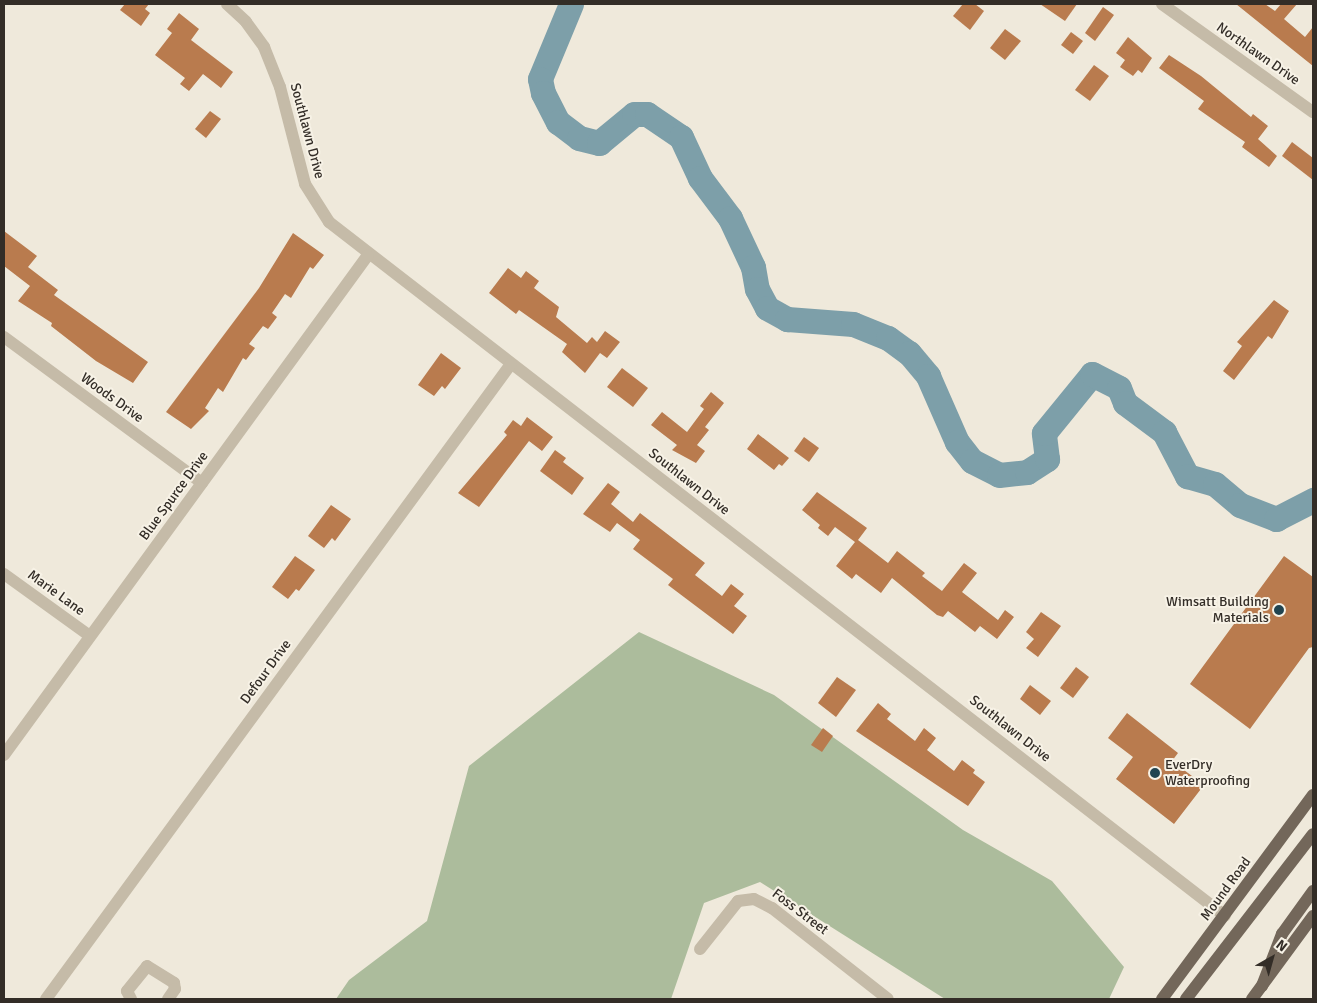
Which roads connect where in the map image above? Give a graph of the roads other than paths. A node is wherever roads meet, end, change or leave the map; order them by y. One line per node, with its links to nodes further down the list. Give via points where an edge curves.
1 (227, 4): 4 (street, Southlawn Drive, via 246,22 264,47 280,87 305,184 316,204 329,222)
2 (1162, 4): 3 (street, Northlawn Drive)
3 (1313, 112)
4 (368, 256): 6 (street, Southlawn Drive); 7 (street, Blue Spurce Drive)
5 (4, 338): 7 (street, Woods Drive)
6 (511, 364): 14 (street, Southlawn Drive); 18 (street, Defour Drive)
7 (202, 483): 9 (street, Blue Spurce Drive)
8 (4, 574): 9 (street, Marie Lane)
9 (90, 636): 10 (street, Blue Spurce Drive)
10 (4, 755)
11 (1313, 795): 14 (main road, Mound Road)
12 (1313, 834): 23 (main road)
13 (1312, 894): 17 (main road, via 1282,934)
14 (1226, 916): 22 (main road, Mound Road)
15 (1313, 916): 17 (main road)
16 (700, 949): 21 (street, Foss Street, via 738,902 754,899 772,908)
17 (1262, 986): 24 (main road)
18 (46, 999)
19 (131, 999): 20 (street, via 127,991 147,966 174,983 175,989)
20 (168, 999)
21 (888, 999)
22 (1162, 999)
23 (1186, 999)
24 (1252, 999)

